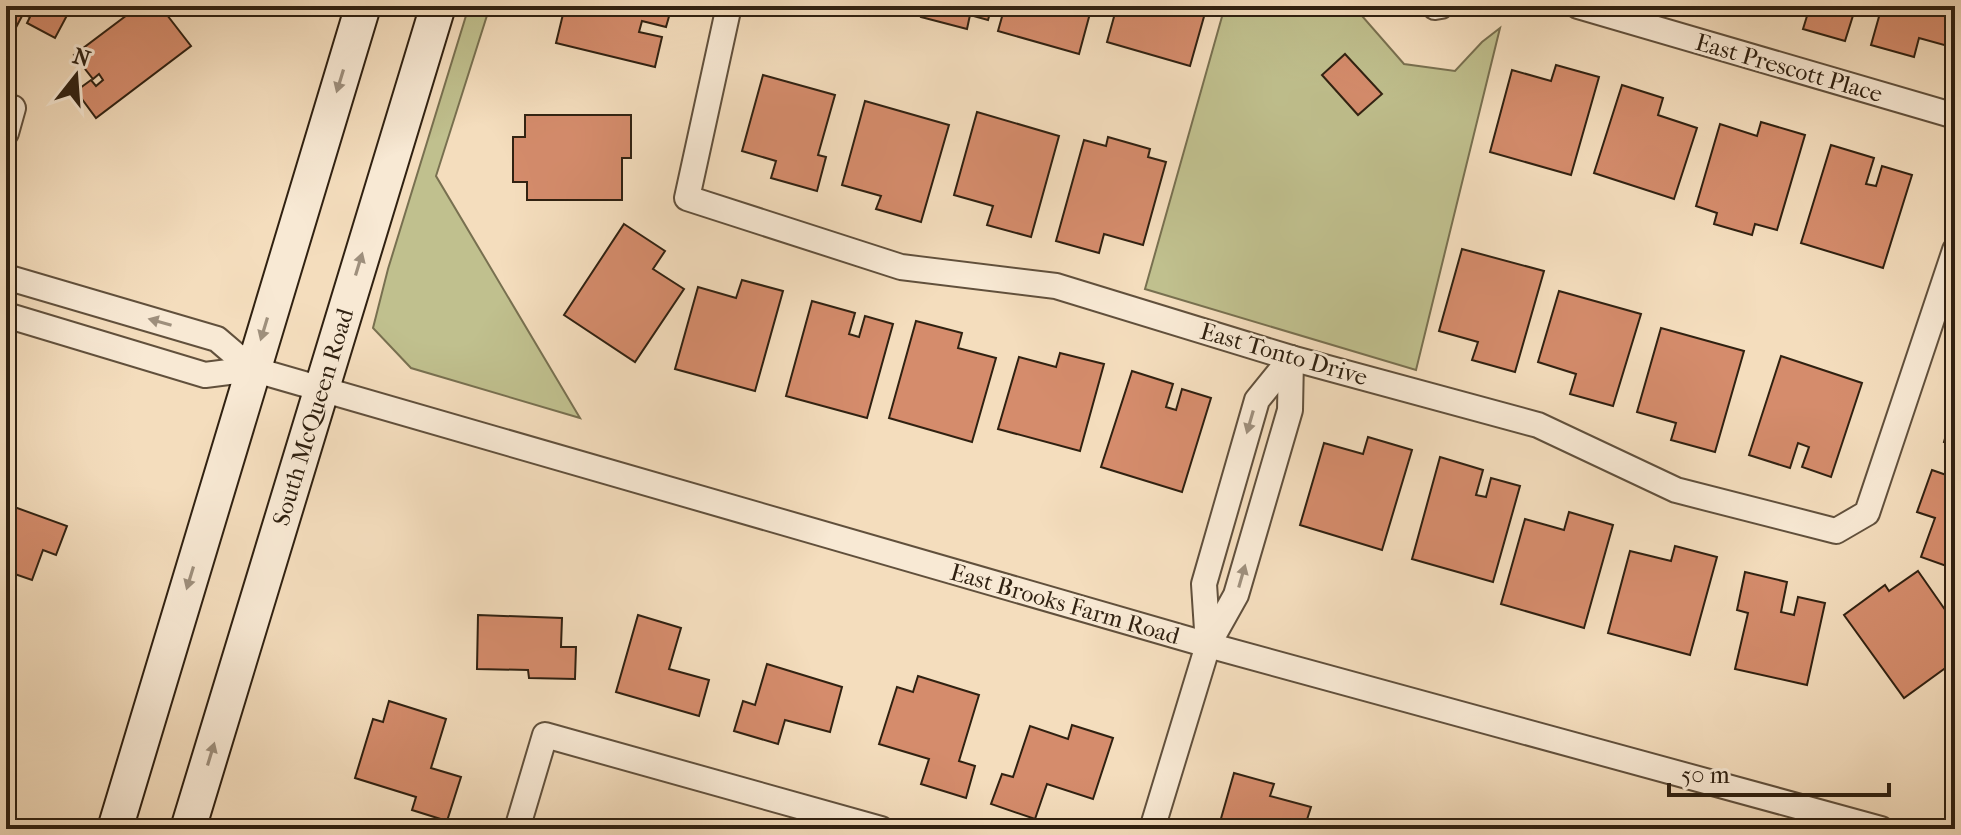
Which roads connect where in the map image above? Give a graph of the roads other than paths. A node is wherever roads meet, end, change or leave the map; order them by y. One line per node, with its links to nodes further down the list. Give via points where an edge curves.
1 (363, 6): 14 (main road, one-way to 14)
2 (438, 6): 15 (main road, South McQueen Road, one-way to 2)
3 (729, 6): 13 (street, East Tonto Drive, via 687,198 901,267 1056,286)
4 (1578, 6): 6 (street, East Prescott Place)
5 (9, 107): 7 (street)
6 (1955, 116)
7 (6, 133)
8 (1955, 250): 13 (street, East Tonto Drive, via 1867,513 1836,531 1676,490 1538,425)
9 (6, 277): 10 (street, East Brooks Farm Road)
10 (103, 305): 12 (street); 14 (street, East Brooks Farm Road, one-way to 10, via 217,339)
11 (6, 315): 12 (street, East Brooks Farm Road)
12 (92, 342): 14 (street, East Brooks Farm Road, via 205,375)
13 (1291, 358): 16 (street, one-way to 13, via 1236,595 1286,424); 16 (street, one-way to 16, via 1257,400 1243,446 1204,584)
14 (252, 369): 15 (street, East Brooks Farm Road); 17 (main road, one-way to 17)
15 (321, 389): 16 (street, East Brooks Farm Road); 18 (main road, South McQueen Road, one-way to 15)
16 (1208, 645): 21 (street); 22 (street, East Brooks Farm Road)
17 (115, 829)
18 (188, 829)
19 (517, 829): 20 (street, via 545,735)
20 (881, 829)
21 (1152, 829)
22 (1881, 829)

